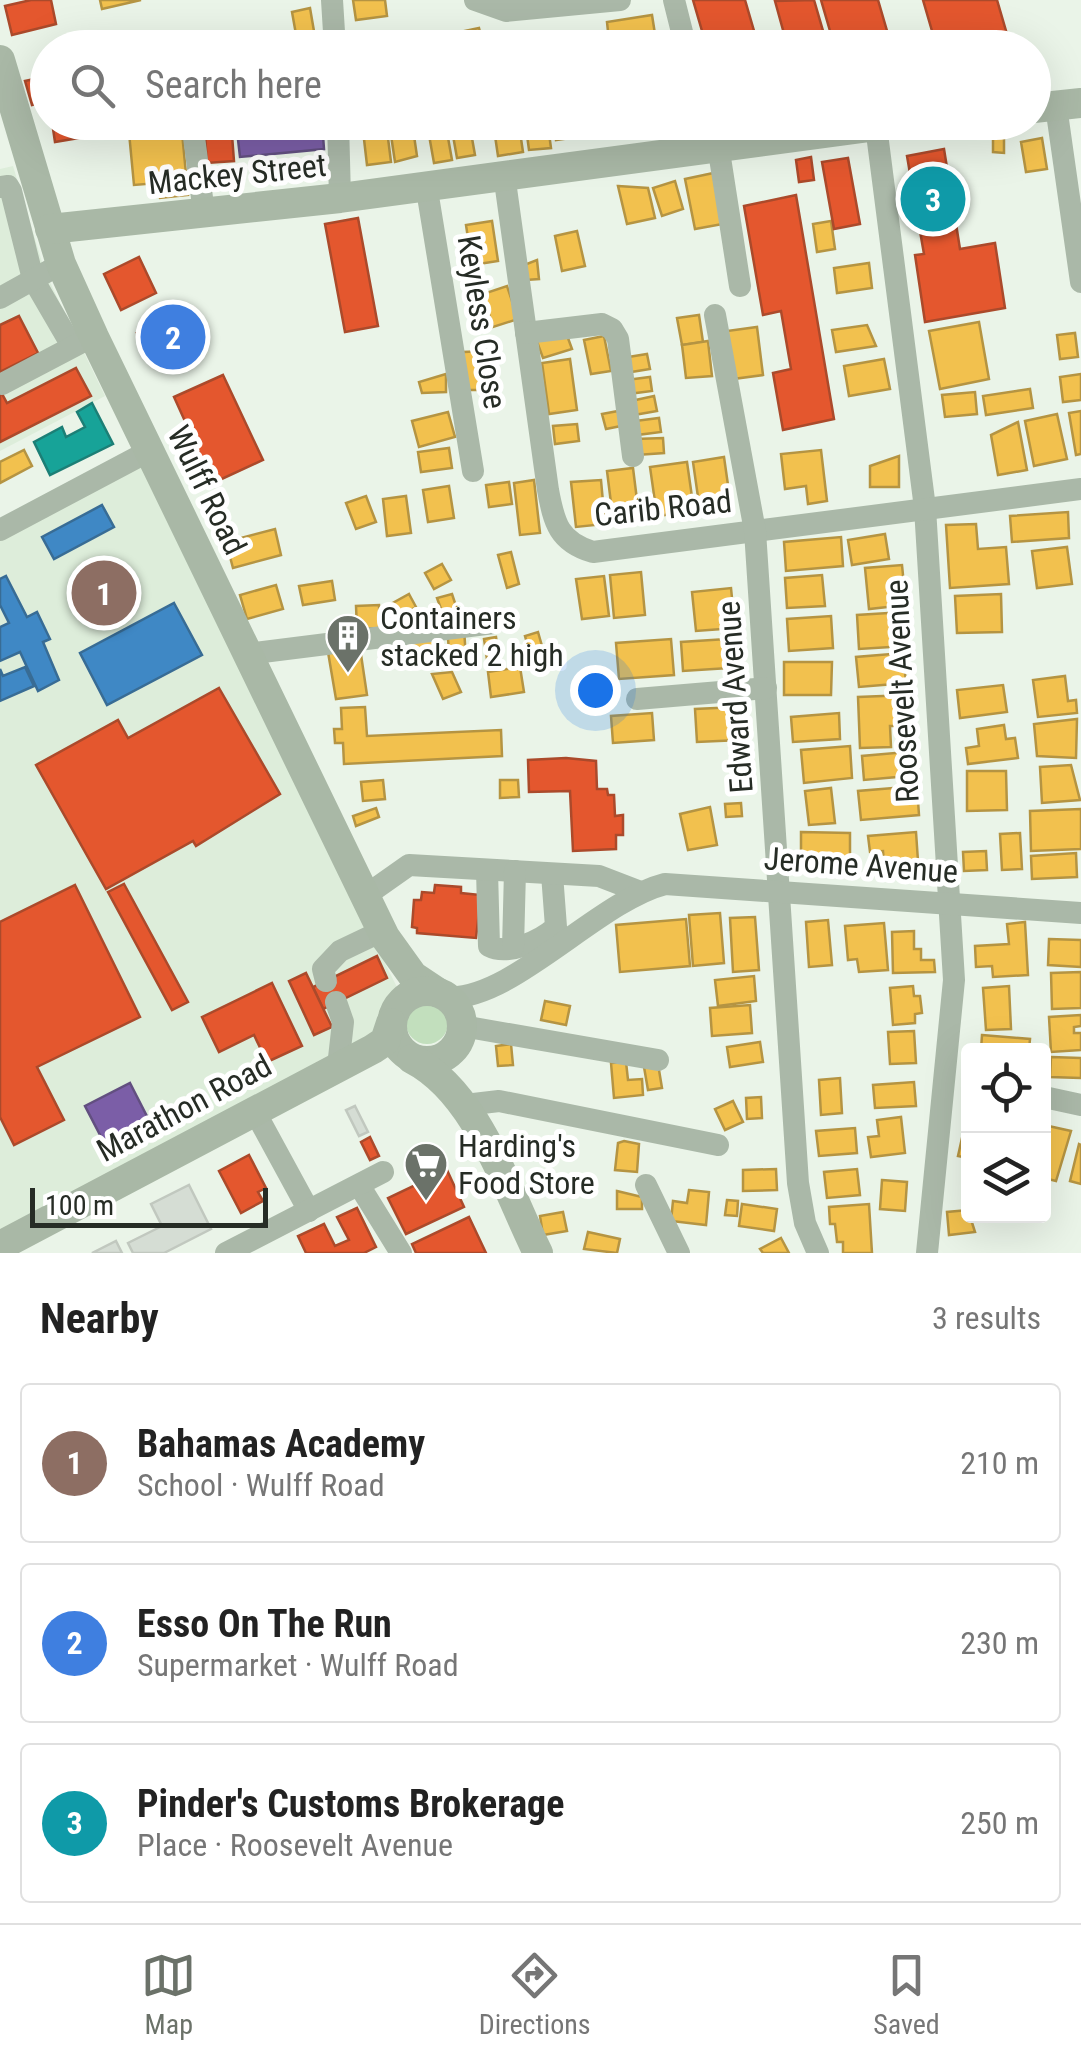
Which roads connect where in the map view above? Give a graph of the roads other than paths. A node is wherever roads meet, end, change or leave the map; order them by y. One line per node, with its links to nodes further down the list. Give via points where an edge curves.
1 (332, 0): 5 (street)
2 (475, 0): 3 (street, via 506,10)
3 (620, 0)
4 (674, 0): 6 (street)
5 (334, 30)
6 (682, 30)
7 (0, 60): 9 (main road, Wulff Road)
8 (1057, 105): 25 (street)
9 (8, 117): 20 (main road, Wulff Road)
10 (194, 140): 19 (street)
11 (338, 140): 18 (street)
12 (700, 140): 15 (main road, Mackey Street)
13 (712, 140): 26 (street)
14 (878, 140): 36 (street, Roosevelt Avenue)
15 (504, 174): 16 (main road, Mackey Street); 29 (street, Carib Road)
16 (426, 184): 18 (main road, Mackey Street); 34 (street, Keyless Close)
17 (0, 187): 21 (street, via 11,191)
18 (340, 198): 19 (main road, Mackey Street)
19 (204, 212): 20 (main road, Mackey Street)
20 (50, 229): 23 (main road, Wulff Road)
21 (24, 246): 22 (street); 24 (street)
22 (0, 250)
23 (61, 264): 24 (street); 30 (main road, Wulff Road)
24 (33, 280): 27 (street); 30 (street)
25 (1081, 282)
26 (740, 286)
27 (0, 298)
28 (715, 316): 38 (street, Edward Avenue)
29 (526, 333): 33 (street, via 602,324 612,329); 38 (street, Carib Road, via 560,535 593,552)
30 (83, 342): 31 (street); 32 (main road, Wulff Road)
31 (2, 384)
32 (149, 451): 37 (street); 40 (main road, Wulff Road)
33 (633, 456)
34 (474, 471)
35 (1081, 489): 36 (street, Carib Road)
36 (924, 508): 38 (street, Carib Road); 49 (street, Roosevelt Avenue)
37 (0, 530)
38 (756, 532): 41 (street, Edward Avenue)
39 (494, 623): 40 (street)
40 (248, 654): 48 (main road, Wulff Road)
41 (766, 688): 42 (street); 47 (street, Edward Avenue)
42 (637, 700)
43 (487, 870): 44 (street, Jerome Avenue); 48 (street, Jerome Avenue, via 409,865); 52 (street, via 489,946)
44 (515, 872): 45 (street, Jerome Avenue); 52 (street)
45 (552, 874): 46 (street, Jerome Avenue, via 599,876); 52 (street, via 556,927)
46 (638, 891): 47 (street, Jerome Avenue, via 664,884); 53 (street, Jerome Avenue)
47 (782, 892): 49 (street, Jerome Avenue); 73 (street, Edward Avenue, via 798,1183)
48 (365, 896): 51 (main road, Wulff Road)
49 (947, 904): 50 (street, Jerome Avenue); 58 (street, Roosevelt Avenue)
50 (1081, 913)
51 (384, 934): 53 (main road, Wulff Road, via 413,976); 54 (main road, Wulff Road, via 397,988); 57 (street, via 328,958 323,968 343,1022)
52 (513, 947)
53 (454, 1014): 54 (main road, via 414,992); 55 (main road, via 445,1056 423,1062); 56 (street); 60 (main road)
54 (392, 1021): 55 (main road, via 397,1045); 57 (main road, Marathon Road, via 382,1044)
55 (410, 1057): 60 (main road, via 443,1078); 62 (main road, Marathon Road, via 374,1062)
56 (658, 1060)
57 (338, 1067): 68 (main road, Marathon Road)
58 (958, 1079): 74 (street, Roosevelt Avenue)
59 (1051, 1099): 61 (street)
60 (465, 1105): 63 (street, via 499,1101); 71 (main road)
61 (1081, 1105)
62 (260, 1121): 67 (street); 68 (main road, Marathon Road)
63 (718, 1145)
64 (382, 1172): 65 (street)
65 (359, 1185): 67 (street); 70 (street)
66 (646, 1186): 72 (street)
67 (309, 1211): 69 (street)
68 (5, 1243)
69 (226, 1253)
70 (400, 1253)
71 (538, 1253)
72 (679, 1253)
73 (818, 1253)
74 (927, 1253)

